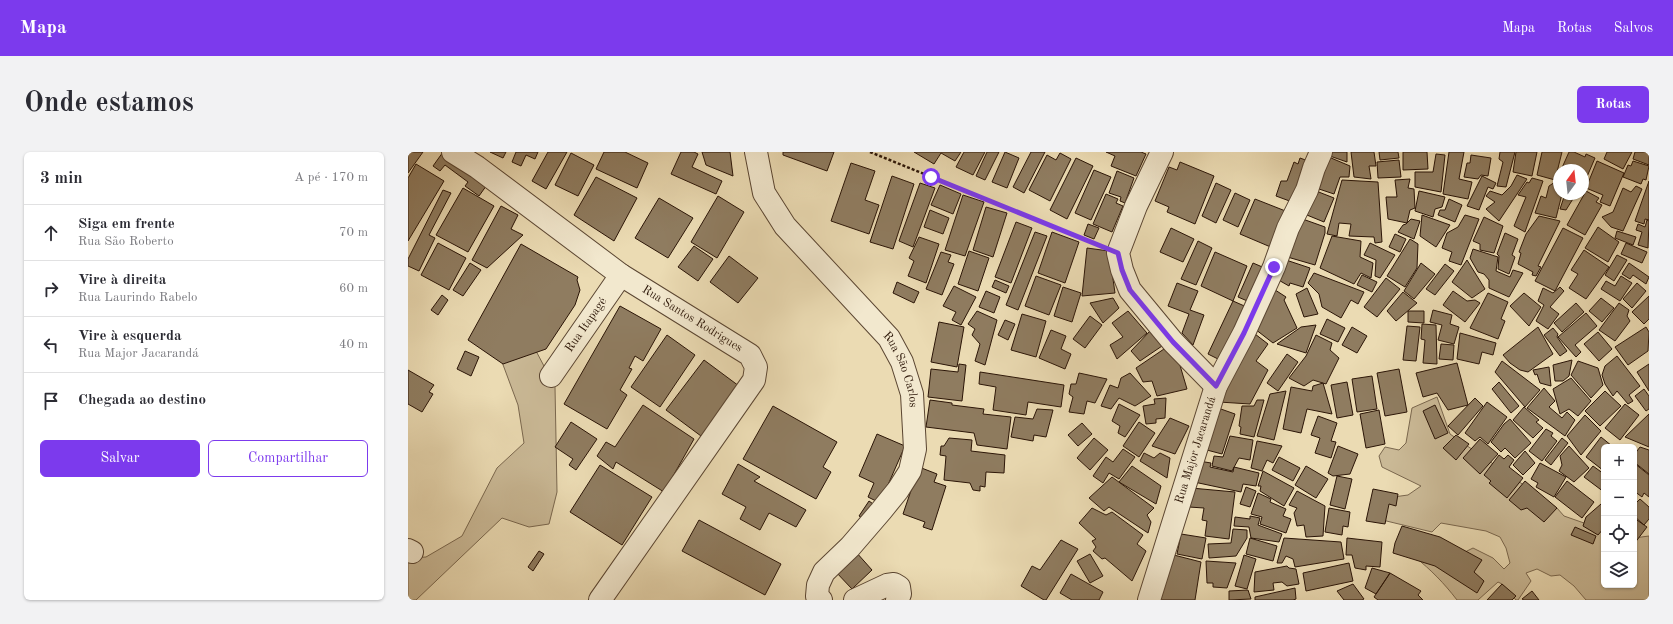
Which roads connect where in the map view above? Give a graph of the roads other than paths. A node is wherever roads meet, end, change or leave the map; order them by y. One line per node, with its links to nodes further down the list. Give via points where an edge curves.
1 (453, 152): 5 (street, Rua Santos Rodrigues, via 477,167)
2 (756, 152): 9 (street, Rua São Carlos, via 764,193 785,226 889,338 902,362 912,394 915,449 910,471 881,511 824,572 818,585 817,596)
3 (1162, 152): 7 (street, via 1136,206 1118,253 1130,290 1173,342)
4 (1321, 152): 7 (street, Rua Major Jacarandá, via 1274,267)
5 (621, 275): 6 (street, Rua Itapagé); 8 (street, Rua Santos Rodrigues, via 750,355 756,367 754,380)
6 (551, 376)
7 (1216, 386): 12 (street, Rua Major Jacarandá)
8 (600, 600)
9 (821, 600)
10 (855, 600): 11 (street, via 894,584 899,587 900,594)
11 (897, 600)
12 (1149, 600)

